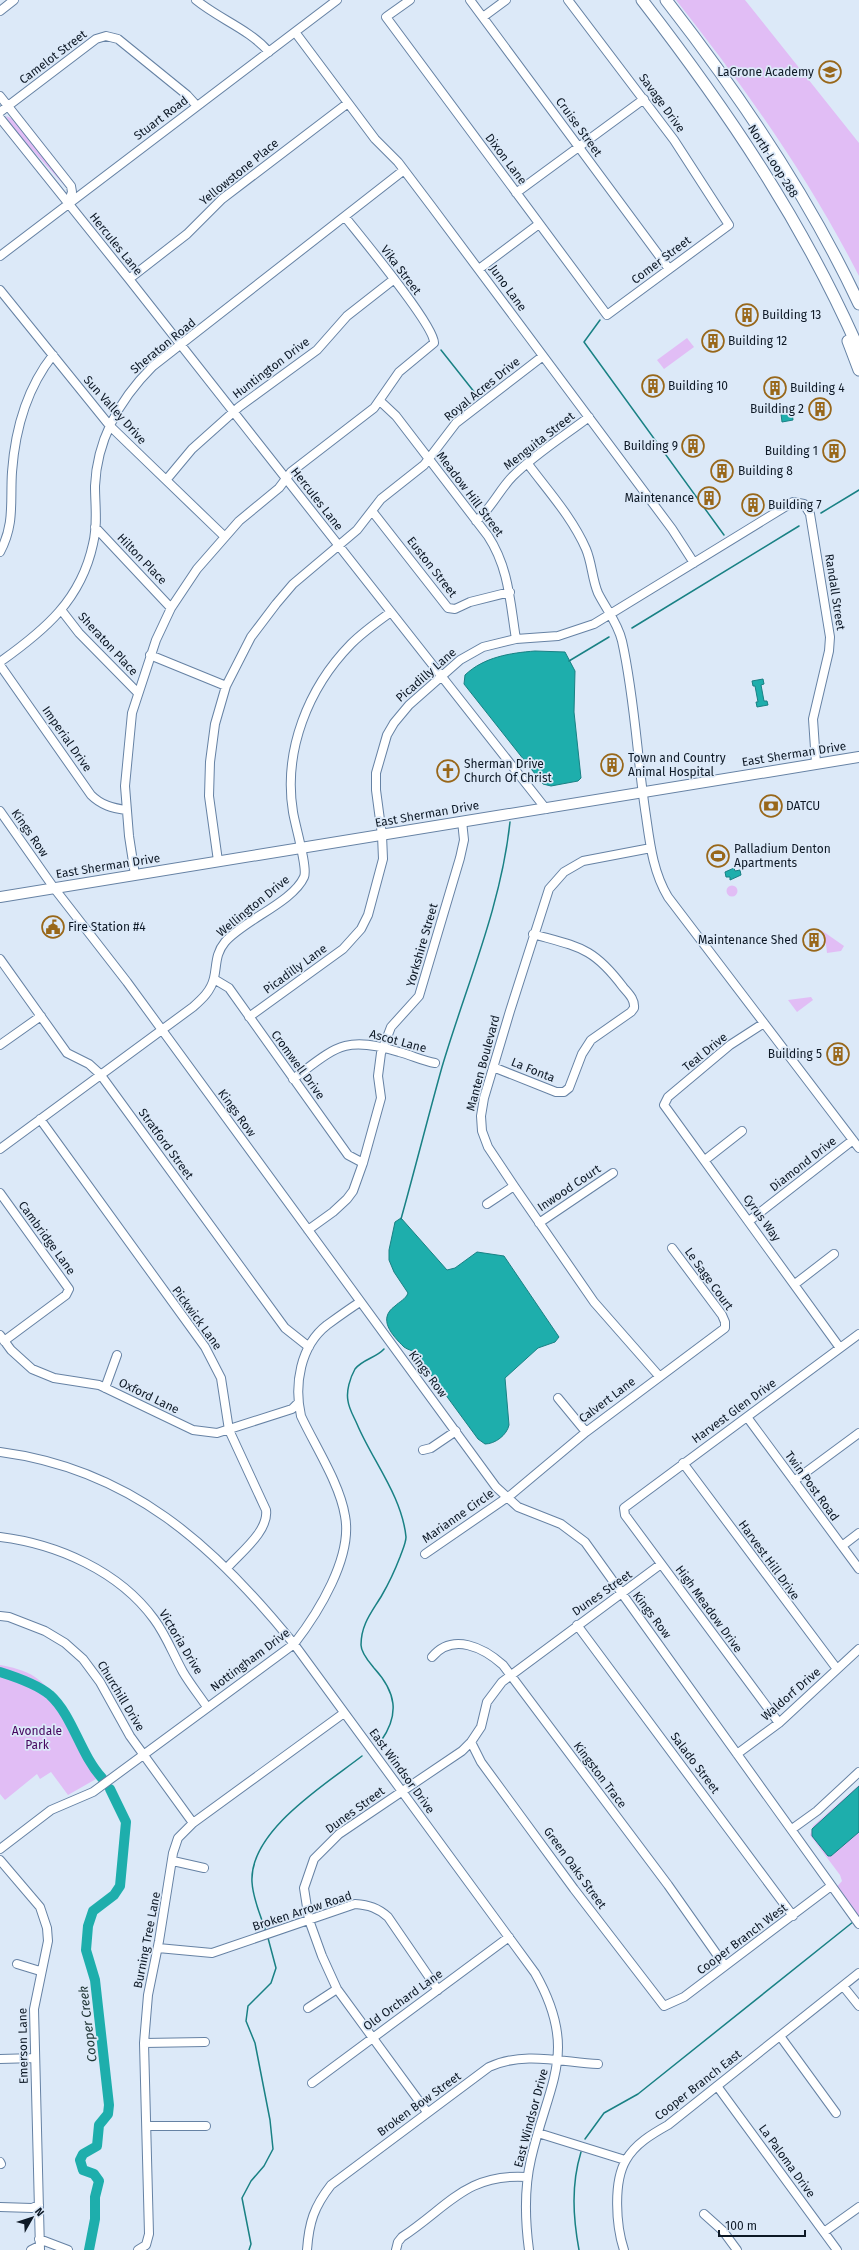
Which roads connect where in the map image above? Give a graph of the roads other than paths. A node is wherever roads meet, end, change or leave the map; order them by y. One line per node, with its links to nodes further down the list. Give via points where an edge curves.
1 (14, 0): 10 (street)
2 (196, 0): 13 (street, via 253,36)
3 (410, 0): 23 (street, Dixon Lane, via 386,17)
4 (470, 0): 11 (street, Cruise Street)
5 (506, 0): 11 (street)
6 (568, 0): 15 (street, Savage Drive)
7 (642, 0): 31 (highway, North Loop 288, via 738,130 776,191)
8 (666, 0): 35 (highway, North Loop 288, via 705,51 774,151 820,228)
9 (332, 1): 12 (street, Stuart Road)
10 (0, 11)
11 (483, 17): 21 (street, Cruise Street)
12 (295, 32): 13 (street, Stuart Road); 16 (street, Juno Lane)
13 (269, 52): 18 (street, Stuart Road)
14 (0, 96): 17 (street)
15 (644, 100): 21 (street); 27 (street, Savage Drive, via 674,140)
16 (348, 102): 22 (street, Juno Lane, via 378,143); 32 (street, Yellowstone Place, via 222,199 183,238)
17 (8, 106): 18 (street, Camelot Street, via 96,38 106,36 118,39); 19 (street, Camelot Street); 24 (street, via 71,186)
18 (197, 106): 24 (street, Stuart Road)
19 (0, 112)
20 (0, 118): 24 (street, Hercules Lane)
21 (579, 147): 23 (street); 30 (street, Cruise Street)
22 (404, 170): 25 (street, Sheraton Road); 29 (street, Juno Lane)
23 (516, 193): 26 (street, Dixon Lane)
24 (68, 204): 28 (street, Stuart Road); 32 (street, Hercules Lane)
25 (345, 217): 33 (street, Vika Street); 37 (street, Sheraton Road)
26 (539, 224): 29 (street); 36 (street, Dixon Lane)
27 (729, 225): 30 (street, Comer Street)
28 (0, 256)
29 (479, 269): 40 (street, Juno Lane)
30 (670, 269): 36 (street, Comer Street)
31 (822, 274): 38 (highway, North Loop 288); 41 (highway)
32 (129, 279): 37 (street, Hercules Lane)
33 (393, 280): 42 (street, Vika Street, via 416,309 434,341 431,348 399,372); 43 (street, Huntington Drive, via 347,316 317,350)
34 (0, 290): 39 (street, Sun Valley Drive)
35 (859, 304)
36 (606, 315)
37 (181, 346): 43 (street, Hercules Lane); 45 (street, Sheraton Road, via 153,366 125,396)
38 (859, 350)
39 (53, 355): 45 (street, Sun Valley Drive); 56 (street, via 32,390 17,433 12,472 10,528)
40 (543, 356): 44 (street, Juno Lane); 46 (street, Royal Acres Drive, via 456,423)
41 (859, 370)
42 (380, 401): 46 (street, Meadow Hill Street, via 396,416); 48 (street, via 365,416 291,472)
43 (233, 412): 48 (street, Hercules Lane); 49 (street, Huntington Drive, via 192,449)
44 (589, 417): 47 (street, Menguita Street); 57 (street, Juno Lane)
45 (110, 426): 49 (street, Sun Valley Drive); 53 (street, Sheraton Road, via 98,460)
46 (429, 460): 51 (street, Royal Acres Drive, via 381,499); 52 (street, Meadow Hill Street)
47 (528, 464): 52 (street, Menguita Street, via 508,480 490,508); 62 (street, via 568,516 586,548 596,587)
48 (286, 479): 54 (street); 55 (street, Hercules Lane)
49 (167, 480): 54 (street, Sun Valley Drive)
50 (797, 502): 57 (street, Picadilly Lane, via 789,503 780,512); 70 (street, Randall Street, via 804,504 810,514 829,629 828,651 813,720)
51 (372, 510): 55 (street, Royal Acres Drive, via 357,530); 58 (street, Euston Street, via 448,608)
52 (476, 521): 58 (street, Meadow Hill Street, via 501,559)
53 (95, 527): 59 (street, Hilton Place); 60 (street, Sheraton Road, via 86,568)
54 (224, 536): 59 (street)
55 (339, 546): 61 (street, Hercules Lane); 67 (street, Royal Acres Drive, via 293,584 276,604 252,637)
56 (0, 552)
57 (694, 563): 62 (street, Picadilly Lane)
58 (510, 592): 63 (street, Meadow Hill Street)
59 (170, 608): 64 (street)
60 (62, 611): 65 (street, Sheraton Road); 68 (street, Sheraton Place, via 79,633)
61 (391, 612): 66 (street, Hercules Lane); 78 (street, Wellington Drive, via 354,642 329,670 303,720 294,754 291,798)
62 (612, 614): 63 (street, Picadilly Lane, via 571,633); 71 (street, via 622,641 635,722)
63 (516, 639): 66 (street, Picadilly Lane, via 489,644 476,650)
64 (150, 655): 67 (street); 68 (street)
65 (0, 663): 73 (street, Imperial Drive, via 91,795 111,808)
66 (442, 676): 72 (street, Hercules Lane); 76 (street, Picadilly Lane, via 414,699 400,715 382,748 376,772)
67 (226, 686): 79 (street, Royal Acres Drive, via 215,724 209,773 212,826)
68 (138, 693): 73 (street, via 132,713 127,751)
69 (859, 757): 70 (main road, East Sherman Drive)
70 (816, 763): 71 (main road, East Sherman Drive)
71 (642, 793): 72 (main road, East Sherman Drive); 77 (street)
72 (546, 809): 75 (main road, East Sherman Drive)
73 (126, 810): 80 (street)
74 (0, 811): 81 (street, Kings Row)
75 (462, 821): 76 (main road, East Sherman Drive); 91 (street, Yorkshire Street, via 464,840 460,858 419,996 391,1027)
76 (382, 835): 78 (main road, East Sherman Drive); 87 (street, Picadilly Lane, via 384,859 368,915 354,939)
77 (651, 848): 83 (street, Manten Boulevard, via 586,860 568,868 547,892); 88 (street, via 659,881 668,897)
78 (301, 849): 79 (main road, East Sherman Drive); 85 (street, Wellington Drive, via 305,872 297,889 225,942 214,964)
79 (218, 861): 80 (main road, East Sherman Drive)
80 (135, 875): 81 (main road, East Sherman Drive)
81 (54, 888): 82 (main road, East Sherman Drive); 89 (street, Kings Row)
82 (0, 897)
83 (533, 934): 93 (street, Manten Boulevard); 93 (street, La Fonta, via 579,947 595,956 608,967 632,998 634,1008 591,1040 582,1054 569,1088 564,1092 556,1092)
84 (0, 959): 86 (street, Stratford Street)
85 (214, 979): 87 (street, Cromwell Drive, via 229,988); 89 (street, Wellington Drive, via 205,996)
86 (41, 1016): 90 (street); 94 (street, Stratford Street, via 68,1053 89,1064)
87 (249, 1017): 95 (street, Cromwell Drive)
88 (764, 1022): 96 (street, Teal Drive, via 730,1045); 99 (street)
89 (162, 1029): 94 (street, Wellington Drive); 110 (street, Kings Row)
90 (0, 1046)
91 (383, 1047): 92 (street, Ascot Lane); 95 (street, Ascot Lane, via 370,1043 341,1046); 103 (street, Yorkshire Street, via 378,1061 381,1098)
92 (435, 1063)
93 (493, 1067): 105 (street, Manten Boulevard, via 481,1110 482,1127 488,1147)
94 (100, 1074): 97 (street, Wellington Drive); 118 (street, Stratford Street, via 285,1328)
95 (293, 1079): 103 (street, Cromwell Drive, via 348,1155)
96 (664, 1103): 102 (street, Cyrus Way)
97 (40, 1119): 100 (street, Wellington Drive); 126 (street, Pickwick Lane, via 209,1353 221,1378)
98 (742, 1131): 102 (street)
99 (853, 1140): 101 (street); 108 (street, Diamond Drive)
100 (0, 1148)
101 (859, 1148)
102 (705, 1160): 108 (street, Cyrus Way)
103 (363, 1163): 110 (street, Yorkshire Street, via 347,1199)
104 (613, 1173): 109 (street, Inwood Court)
105 (514, 1186): 107 (street); 109 (street, Manten Boulevard)
106 (0, 1193): 117 (street, Cambridge Lane, via 68,1289 66,1295)
107 (487, 1204)
108 (749, 1221): 113 (street, Cyrus Way)
109 (539, 1223): 121 (street, Manten Boulevard, via 594,1302)
110 (308, 1230): 114 (street, Kings Row)
111 (672, 1248): 115 (street, Le Sage Court, via 722,1315)
112 (834, 1254): 113 (street)
113 (795, 1284): 119 (street, Cyrus Way)
114 (360, 1302): 118 (street, Nottingham Drive, via 326,1326); 127 (street, Kings Row)
115 (726, 1325): 121 (street, Calvert Lane)
116 (859, 1334): 119 (street, Harvest Glen Drive)
117 (2, 1338): 122 (street, Oxford Lane, via 19,1359 32,1369 54,1378 85,1382)
118 (309, 1347): 124 (street, Nottingham Drive, via 298,1380)
119 (840, 1348): 125 (street, Harvest Glen Drive)
120 (117, 1355): 122 (street)
121 (659, 1376): 128 (street, Calvert Lane)
122 (105, 1388): 126 (street, Oxford Lane, via 193,1430 218,1433)
123 (558, 1398): 128 (street)
124 (298, 1403): 126 (street, Oxford Lane, via 292,1409); 146 (street, Nottingham Drive, via 306,1427 340,1499 346,1526 345,1548 340,1564 316,1611)
125 (747, 1417): 132 (street, Harvest Glen Drive); 133 (street, Twin Post Road)
126 (229, 1430): 141 (street, Pickwick Lane, via 267,1515 264,1525 244,1551)
127 (456, 1431): 130 (street, via 431,1448); 134 (street, Kings Row)
128 (586, 1432): 134 (street, Calvert Lane)
129 (859, 1433): 133 (street)
130 (423, 1450)
131 (0, 1452): 141 (street, East Windsor Drive, via 68,1466 115,1485 169,1519)
132 (683, 1463): 135 (street, Harvest Glen Drive); 149 (street, Harvest Hill Drive)
133 (794, 1481): 138 (street, Twin Post Road)
134 (505, 1497): 139 (street, Marianne Circle); 143 (street, Kings Row, via 524,1510 558,1522 577,1534)
135 (624, 1508): 140 (street, High Meadow Drive, via 625,1515)
136 (859, 1534): 138 (street)
137 (0, 1537): 151 (street, Victoria Drive, via 28,1540 65,1553 116,1582 154,1619)
138 (842, 1546): 142 (street, Twin Post Road)
139 (425, 1554)
140 (661, 1564): 143 (street, Dunes Street); 153 (street, High Meadow Drive)
141 (226, 1568): 146 (street, East Windsor Drive)
142 (859, 1569)
143 (621, 1594): 145 (street, Dunes Street); 156 (street, Kings Row)
144 (0, 1616): 155 (street, Churchill Drive, via 45,1630 65,1642 78,1654 91,1668 120,1721)
145 (577, 1625): 150 (street, Dunes Street); 166 (street, Salado Street)
146 (294, 1644): 151 (street, Nottingham Drive); 152 (street, East Windsor Drive)
147 (859, 1649): 149 (street, Waldorf Drive)
148 (432, 1657): 150 (street, Kingston Trace, via 437,1651 451,1645 467,1644 496,1658)
149 (837, 1669): 153 (street, Waldorf Drive)
150 (511, 1674): 154 (street, Dunes Street, via 495,1689 487,1702 481,1726); 172 (street, Kingston Trace)
151 (207, 1707): 155 (street, Nottingham Drive)
152 (344, 1713): 158 (street, East Windsor Drive); 159 (street, Burning Tree Lane)
153 (779, 1723): 156 (street, Waldorf Drive)
154 (471, 1742): 158 (street, Dunes Street); 178 (street, Green Oaks Street, via 481,1762)
155 (143, 1753): 159 (street, Churchill Drive); 161 (street, Nottingham Drive, via 93,1792 51,1810)
156 (737, 1754): 160 (street, Kings Row)
157 (859, 1772): 160 (street, via 817,1811)
158 (402, 1791): 167 (street, Dunes Street, via 339,1834 314,1859 304,1888); 169 (street, East Windsor Drive)
159 (193, 1823): 163 (street, Burning Tree Lane, via 178,1838)
160 (792, 1829): 165 (street, Kings Row)
161 (0, 1849)
162 (0, 1860): 173 (street, Emerson Lane, via 43,1912 48,1941)
163 (173, 1861): 164 (street); 170 (street, Burning Tree Lane)
164 (204, 1868)
165 (831, 1886): 166 (street, Cooper Branch West); 168 (street, Kings Row)
166 (793, 1916): 172 (street, Cooper Branch West)
167 (309, 1920): 170 (street, Broken Arrow Road, via 212,1954); 176 (street, Dunes Street); 177 (street, Broken Arrow Road, via 355,1904 368,1904 380,1910 388,1917)
168 (859, 1924)
169 (509, 1938): 177 (street, Old Orchard Lane); 187 (street, East Windsor Drive, via 535,1973 546,1993 557,2032)
170 (158, 1948): 184 (street, Burning Tree Lane, via 148,1995)
171 (17, 1964): 173 (street)
172 (725, 1966): 178 (street, Cooper Branch West, via 684,1997)
173 (40, 1971): 185 (street, Emerson Lane, via 34,2010)
174 (859, 1973): 175 (street, Cooper Branch East)
175 (843, 1986): 179 (street); 181 (street, Cooper Branch East)
176 (337, 1989): 180 (street); 182 (street, Dunes Street)
177 (438, 1990): 182 (street, Old Orchard Lane)
178 (664, 2006)
179 (859, 2006)
180 (308, 2008)
181 (780, 2036): 190 (street, Cooper Branch East); 192 (street)
182 (372, 2038): 189 (street, Old Orchard Lane); 191 (street, Dunes Street)
183 (205, 2042): 184 (street)
184 (144, 2043): 193 (street, Burning Tree Lane)
185 (35, 2058): 186 (street); 198 (street, Emerson Lane)
186 (0, 2059)
187 (558, 2060): 188 (street, Broken Bow Street); 191 (street, Broken Bow Street, via 523,2058 498,2063); 195 (street, East Windsor Drive, via 553,2088)
188 (598, 2064)
189 (312, 2083)
190 (717, 2086): 196 (street, Cooper Branch East, via 668,2125 645,2139); 202 (street, La Paloma Drive)
191 (427, 2112): 207 (street, Broken Bow Street, via 331,2185 317,2204 308,2228)
192 (836, 2113)
193 (147, 2126): 194 (street); 204 (street, Burning Tree Lane, via 149,2234)
194 (206, 2126)
195 (538, 2133): 196 (street); 197 (street, East Windsor Drive)
196 (625, 2160): 210 (street, Cooper Branch East, via 619,2183 617,2209 618,2227)
197 (527, 2177): 208 (street, via 502,2177 476,2184 453,2198 402,2237); 209 (street, East Windsor Drive, via 525,2204)
198 (39, 2205): 200 (street, via 32,2208); 203 (street, Emerson Lane)
199 (859, 2207): 202 (street)
200 (0, 2208)
201 (704, 2214): 211 (street, via 723,2231)
202 (824, 2232): 212 (street, La Paloma Drive)
203 (39, 2245): 205 (street); 206 (street)
204 (144, 2249)
205 (31, 2250)
206 (68, 2250)
207 (307, 2250)
208 (396, 2250)
209 (529, 2250)
210 (624, 2250)
211 (737, 2250)
212 (837, 2250)

